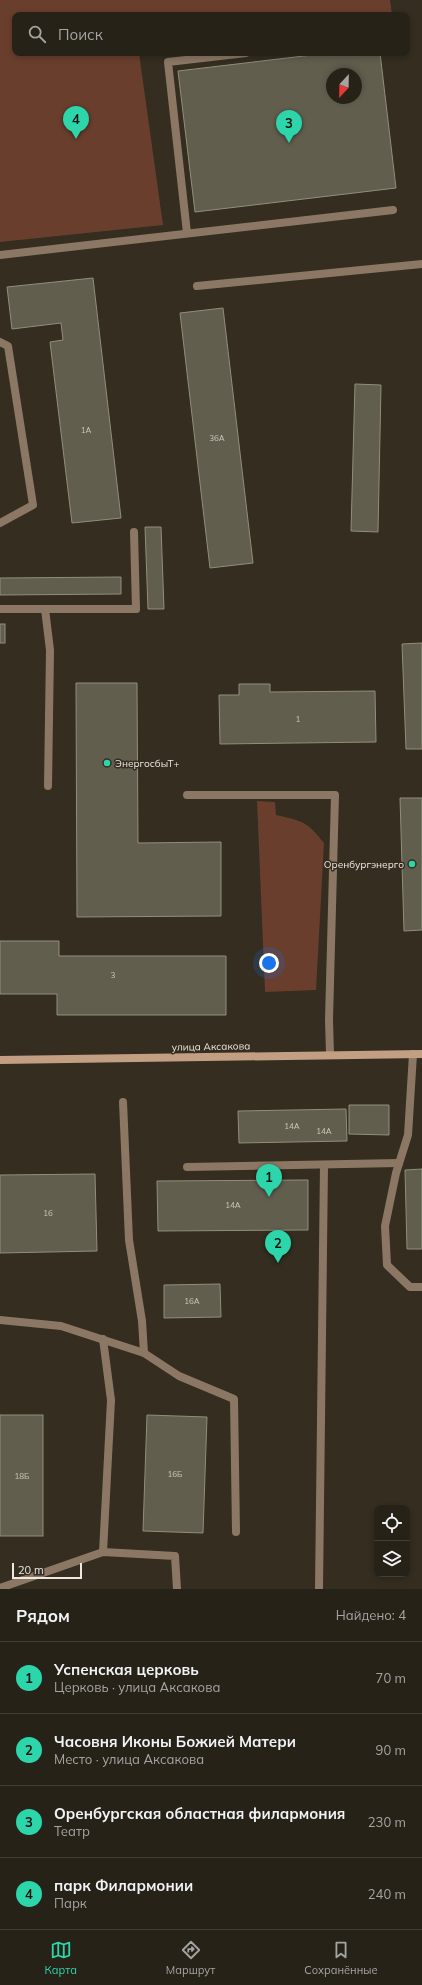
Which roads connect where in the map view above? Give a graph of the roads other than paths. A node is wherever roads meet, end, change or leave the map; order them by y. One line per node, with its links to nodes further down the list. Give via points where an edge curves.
1 (220, 56): 3 (street, via 168,62)
2 (393, 210): 3 (street)
3 (187, 233): 4 (street)
4 (0, 255)
5 (422, 264): 6 (street)
6 (197, 286)
7 (0, 342): 8 (street, via 8,346 32,504)
8 (0, 523)
9 (134, 532): 11 (street, via 136,609)
10 (0, 609): 11 (street)
11 (45, 609): 12 (street, via 50,650)
12 (48, 786)
13 (187, 795): 14 (street, via 336,794)
14 (330, 1054): 15 (main road, улица Аксакова); 17 (main road, улица Аксакова)
15 (413, 1054): 16 (main road, улица Аксакова); 19 (street, via 408,1135)
16 (422, 1054)
17 (0, 1060)
18 (123, 1102): 25 (street, via 128,1240 142,1321)
19 (399, 1163): 20 (street); 22 (street, via 385,1226 387,1265 410,1287)
20 (324, 1165): 21 (street); 30 (street)
21 (187, 1167)
22 (422, 1287)
23 (0, 1320): 24 (street, via 61,1326)
24 (103, 1339): 25 (street); 27 (street, via 111,1400)
25 (144, 1353): 26 (street, via 179,1376 234,1399)
26 (236, 1532)
27 (103, 1552): 28 (street); 29 (street, via 175,1556)
28 (0, 1588)
29 (177, 1589)
30 (319, 1589)

